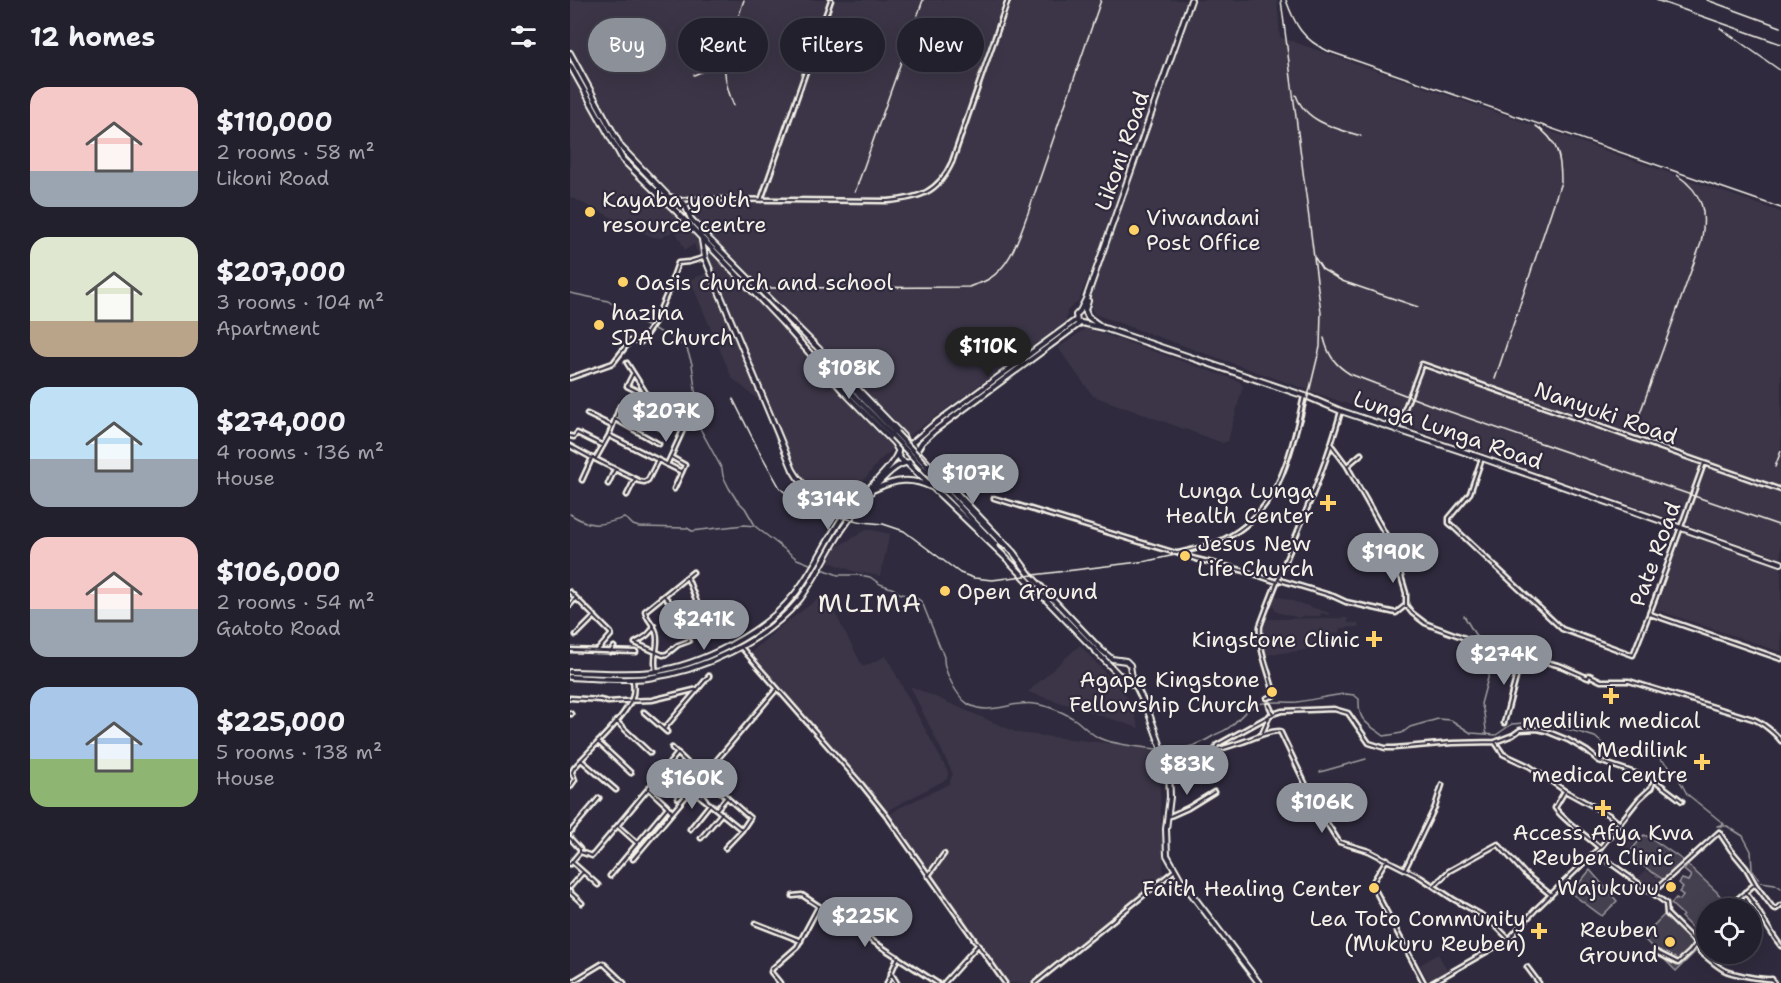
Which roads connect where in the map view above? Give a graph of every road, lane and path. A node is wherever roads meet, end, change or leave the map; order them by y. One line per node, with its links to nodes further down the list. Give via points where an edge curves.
1 (831, 0): 8 (street)
2 (1008, 0): 8 (street, via 960,142 948,171 933,188 916,197 888,201)
3 (1190, 1): 6 (main road, Likoni Road)
4 (570, 53): 9 (main road, via 621,147 668,196)
5 (570, 65): 11 (main road, via 623,160)
6 (1159, 94): 14 (main road, Likoni Road); 15 (main road, Likoni Road, via 1091,290)
7 (700, 200): 8 (street); 9 (street); 10 (street)
8 (761, 200)
9 (679, 201): 10 (main road); 11 (main road, via 674,204)
10 (685, 207): 11 (main road, via 682,212); 19 (main road, via 710,240)
11 (675, 211): 12 (main road)
12 (702, 240): 13 (main road); 20 (main road)
13 (704, 257): 23 (street, via 678,263 654,323 641,342 630,341 612,363); 67 (main road, via 797,478 816,495)
14 (1080, 311): 15 (main road); 16 (main road)
15 (1087, 315): 17 (main road); 18 (main road, Lunga Lunga Road)
16 (1076, 320): 17 (main road); 39 (main road)
17 (1082, 324): 18 (main road, Lunga Lunga Road); 44 (main road, via 934,431)
18 (1104, 328): 25 (main road, Lunga Lunga Road)
19 (825, 354): 39 (main road); 73 (main road, bridge, via 829,363)
20 (815, 361): 43 (main road, via 894,442); 75 (main road, bridge, via 825,366)
21 (627, 363): 22 (street)
22 (633, 373): 24 (street); 24 (street, via 627,386)
23 (570, 378)
24 (645, 395): 29 (street)
25 (1304, 396): 27 (main road, Lunga Lunga Road); 74 (street, via 1282,476 1266,504 1234,533)
26 (620, 406): 30 (street)
27 (1341, 411): 34 (main road, Lunga Lunga Road); 41 (street)
28 (587, 414): 33 (street)
29 (635, 415): 31 (street); 32 (street)
30 (614, 419): 32 (street); 33 (street)
31 (650, 422): 31 (street, via 655,417 667,425 663,429)
32 (627, 424): 38 (street)
33 (613, 427): 36 (street)
34 (1397, 429): 48 (main road, Lunga Lunga Road); 52 (street, Nanyuki Road, via 1422,364)
35 (683, 430): 46 (street)
36 (609, 435): 40 (street); 49 (street)
37 (570, 436): 40 (street, via 578,433)
38 (659, 444)
39 (909, 444): 43 (main road); 44 (main road)
40 (603, 446): 47 (street)
41 (1332, 446): 55 (street); 79 (street)
42 (570, 447): 47 (street)
43 (898, 451): 50 (main road); 51 (main road, via 899,458)
44 (917, 451): 51 (main road, via 915,460); 73 (main road)
45 (1361, 454): 55 (street)
46 (671, 456): 53 (street); 57 (street, via 685,465)
47 (593, 458): 56 (street); 59 (street)
48 (1482, 458): 72 (main road, Lunga Lunga Road); 86 (street, Pate Road, via 1470,493 1449,523 1548,617 1562,628 1633,655)
49 (658, 460): 53 (street); 58 (street, via 648,480)
50 (894, 461): 54 (main road); 68 (main road)
51 (906, 463): 54 (main road); 63 (main road)
52 (1704, 463): 64 (street, Nanyuki Road); 72 (street, Pate Road)
53 (667, 465): 57 (street)
54 (898, 465): 62 (main road)
55 (1347, 466): 85 (street, via 1392,546)
56 (615, 469): 58 (street); 60 (street)
57 (682, 472): 61 (street)
58 (635, 479): 65 (street)
59 (582, 480)
60 (608, 484)
61 (674, 489)
62 (873, 490): 63 (main road, via 905,480); 69 (main road)
63 (937, 490): 75 (main road)
64 (1781, 490)
65 (627, 495)
66 (994, 498): 74 (street)
67 (842, 506): 68 (main road); 70 (main road)
68 (851, 506): 69 (main road); 70 (main road)
69 (859, 506): 71 (main road)
70 (846, 512): 71 (main road); 103 (main road, via 784,606 748,634 695,660)
71 (851, 516): 94 (main road, via 800,598 768,629)
72 (1680, 527): 76 (main road, Lunga Lunga Road); 86 (street, Pate Road)
73 (1013, 552): 102 (main road, via 1086,634 1110,658)
74 (1178, 553): 80 (street)
75 (1004, 556): 104 (main road)
76 (1781, 563)
77 (693, 572): 78 (street)
78 (687, 577): 82 (street); 90 (street)
79 (1279, 578): 80 (street); 85 (street, via 1388,613 1396,613)
80 (1277, 582): 115 (street, via 1259,634 1274,694)
81 (570, 592): 83 (street)
82 (664, 596): 88 (street, via 645,611); 90 (street, via 700,636)
83 (576, 598): 84 (street); 87 (street)
84 (570, 605)
85 (1406, 605): 100 (street, via 1425,623 1479,644)
86 (1650, 613): 101 (street)
87 (595, 616): 91 (street); 96 (street, via 612,634)
88 (654, 626): 99 (street); 99 (street, via 635,642)
89 (713, 631): 90 (street)
90 (709, 633)
91 (576, 635)
92 (689, 641): 99 (street, via 665,654)
93 (614, 646): 97 (street)
94 (740, 646): 110 (main road, via 678,672); 112 (street)
95 (570, 650): 96 (street)
96 (597, 651): 97 (street)
97 (610, 652): 98 (street)
98 (636, 652)
99 (656, 652): 103 (street)
100 (1522, 655): 121 (street); 123 (street, via 1588,678 1589,675 1601,681 1629,681 1753,719)
101 (1781, 659)
102 (1120, 661): 104 (main road); 106 (main road, via 1129,663)
103 (656, 671): 105 (main road)
104 (1116, 671): 108 (main road)
105 (570, 672)
106 (1130, 672): 108 (main road); 111 (main road)
107 (709, 676): 113 (street)
108 (1123, 676): 111 (main road)
109 (570, 677): 110 (main road)
110 (633, 679): 116 (street)
111 (1136, 688): 131 (main road)
112 (777, 689): 134 (street); 175 (street, via 862,785)
113 (698, 690): 116 (street); 118 (street, via 665,731)
114 (570, 698): 116 (street)
115 (1267, 699)
116 (631, 701): 120 (street)
117 (1269, 705): 119 (street)
118 (644, 712)
119 (1271, 715): 122 (street); 125 (street, via 1288,710 1342,711 1348,713 1369,743 1384,748); 127 (street)
120 (616, 721): 124 (street); 128 (street)
121 (1504, 723)
122 (1262, 734): 127 (street); 169 (street, via 1281,732 1316,806 1339,842)
123 (1781, 741)
124 (598, 742): 130 (street); 132 (street)
125 (1495, 742): 133 (street, via 1520,730 1546,731 1568,740 1599,761); 141 (street, via 1503,754 1529,766)
126 (672, 748): 129 (street)
127 (1215, 750): 131 (street)
128 (650, 753)
129 (678, 753): 138 (street); 145 (street, via 698,773)
130 (581, 760): 137 (street, via 573,770 575,780); 140 (street)
131 (1166, 761): 154 (main road, via 1170,780)
132 (631, 773)
133 (1654, 780): 147 (street); 155 (street)
134 (695, 784): 139 (street); 146 (street)
135 (1442, 785): 171 (street)
136 (714, 786): 143 (street)
137 (570, 787)
138 (649, 789): 149 (street); 156 (street)
139 (691, 789): 146 (street); 150 (street)
140 (616, 790)
141 (1565, 791): 155 (street); 164 (street, via 1556,810)
142 (1214, 792): 154 (street)
143 (727, 797): 151 (street); 158 (street, via 750,818)
144 (598, 798): 159 (street)
145 (678, 798)
146 (706, 800): 148 (street)
147 (1682, 801)
148 (710, 804): 151 (street); 157 (street)
149 (667, 806): 150 (street); 152 (street); 162 (street)
150 (675, 809): 152 (street)
151 (717, 809): 153 (street)
152 (672, 812): 168 (street)
153 (722, 813): 158 (street); 161 (street)
154 (1168, 817): 172 (main road, via 1167,855)
155 (1620, 824): 164 (street)
156 (618, 826): 162 (street); 165 (street, via 592,856)
157 (690, 829)
158 (742, 831): 163 (street)
159 (570, 832)
160 (570, 838): 165 (street)
161 (701, 838)
162 (638, 844): 174 (street)
163 (725, 848)
164 (1600, 848): 166 (street)
165 (580, 852): 170 (street)
166 (1595, 852): 182 (street); 183 (street)
167 (944, 854): 175 (street)
168 (633, 859)
169 (1388, 859): 171 (street); 200 (street, via 1373,886)
170 (571, 863): 173 (street)
171 (1405, 869): 178 (street)
172 (1175, 870): 209 (street); 210 (main road)
173 (582, 872): 177 (street); 179 (street)
174 (610, 876)
175 (928, 876): 193 (street)
176 (1755, 884): 181 (street); 182 (street, via 1719,832); 187 (street, via 1773,908)
177 (598, 885)
178 (1434, 886): 183 (street, via 1449,871 1498,844); 190 (street, via 1487,919)
179 (570, 887)
180 (570, 892): 186 (street)
181 (1745, 892): 185 (street); 194 (street)
182 (1652, 893): 192 (street, via 1666,903 1667,914)
183 (1551, 895): 190 (street)
184 (793, 896): 188 (street, via 802,895)
185 (1738, 898)
186 (582, 903)
187 (1781, 905)
188 (819, 906): 191 (street); 196 (street)
189 (755, 922): 191 (street)
190 (1509, 939): 211 (street)
191 (801, 941): 203 (street, via 772,969)
192 (1696, 943): 195 (street, via 1678,963)
193 (978, 944): 207 (street); 208 (street)
194 (1781, 946)
195 (1656, 952)
196 (898, 957): 199 (street); 206 (street)
197 (1717, 964): 213 (street, via 1725,970 1772,979)
198 (1527, 967): 212 (street)
199 (891, 975): 204 (street); 205 (street)
200 (1423, 982)
201 (570, 983): 202 (street, via 603,963)
202 (623, 983)
203 (780, 983)
204 (887, 983)
205 (897, 983)
206 (937, 983)
207 (944, 983)
208 (1005, 983)
209 (1035, 983)
210 (1259, 983)
211 (1432, 983)
212 (1539, 983)
213 (1774, 983)

